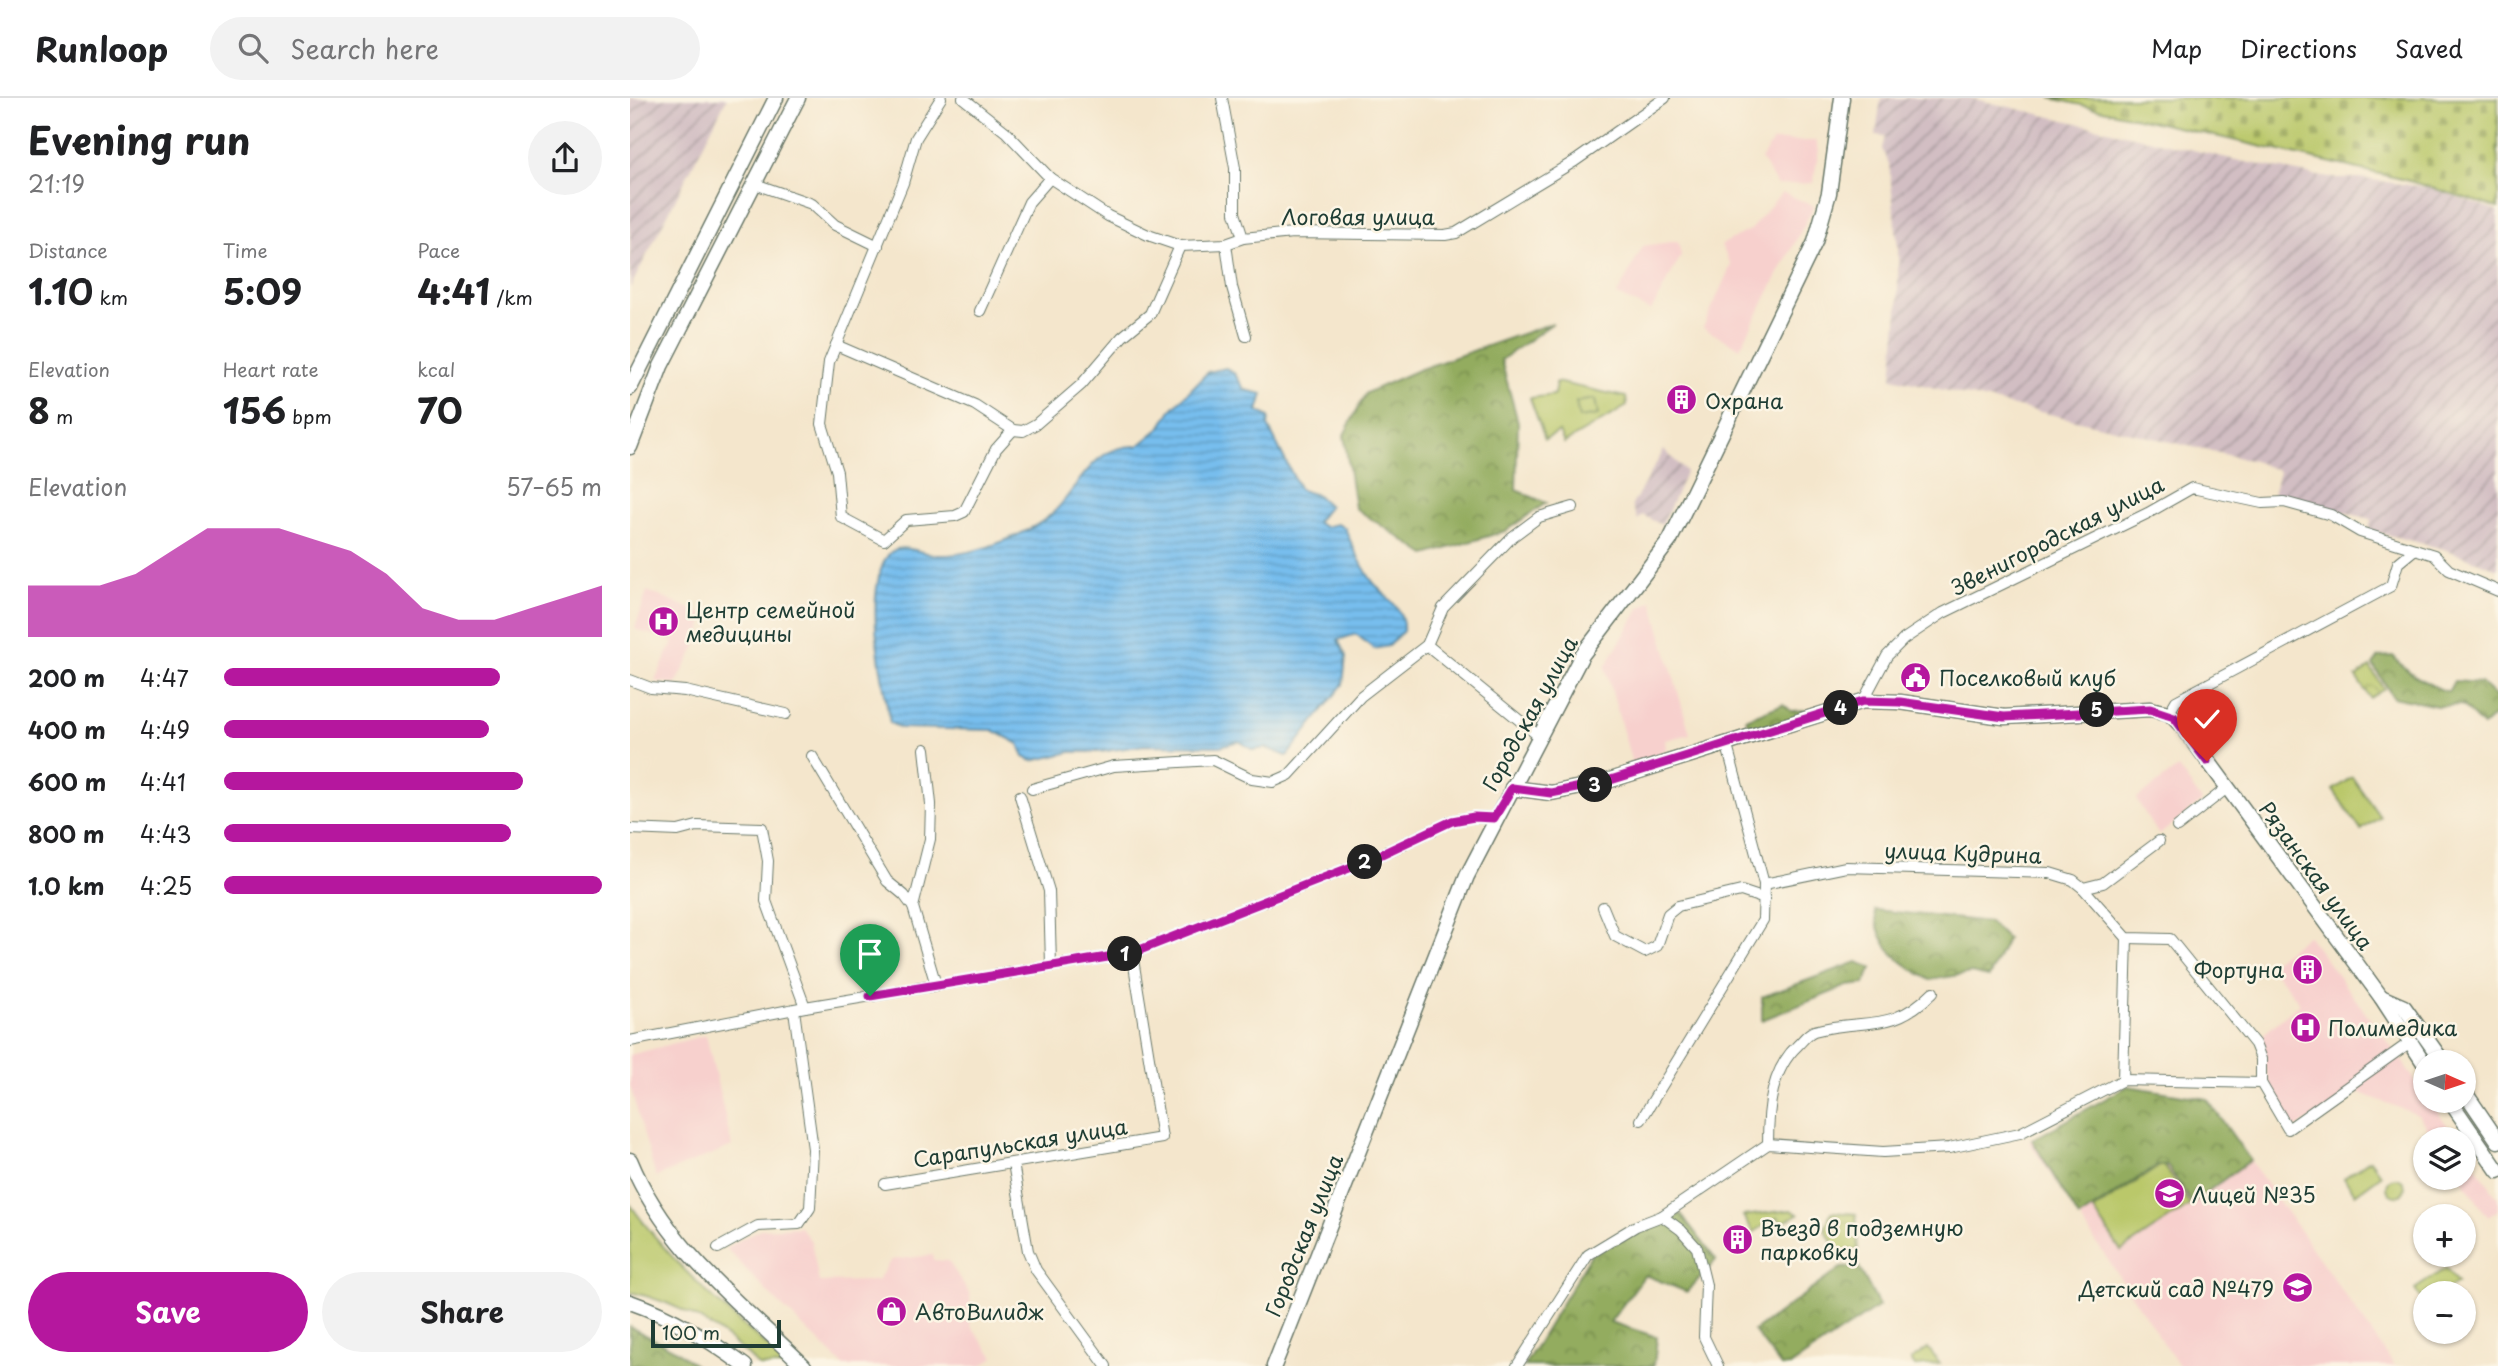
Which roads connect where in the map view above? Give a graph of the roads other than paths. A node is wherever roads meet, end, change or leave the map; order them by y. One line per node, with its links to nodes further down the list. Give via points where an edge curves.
1 (776, 98): 17 (street)
2 (798, 98): 9 (street)
3 (941, 98): 12 (street, via 916,138)
4 (963, 98): 8 (street, Логовая улица, via 1006,132)
5 (1222, 98): 10 (street, via 1235,168 1235,213)
6 (1665, 98): 10 (street, Логовая улица, via 1575,161 1457,233 1293,233)
7 (1842, 98): 28 (street, Городская улица, via 1829,192 1815,242 1670,540 1582,655)
8 (1050, 178): 13 (street, Логовая улица, via 1108,216); 14 (street, via 1029,202)
9 (755, 184): 12 (street, via 812,204 835,225); 19 (street, via 662,366)
10 (1243, 238): 11 (street, Логовая улица)
11 (1226, 244): 13 (street, Логовая улица); 15 (street)
12 (878, 246): 16 (street)
13 (1180, 246): 18 (street, via 1150,314 1037,424)
14 (980, 310)
15 (1246, 336)
16 (836, 345): 18 (street, via 975,405); 18 (street, via 823,392 821,424 837,472 841,517 884,540 906,520 964,512 996,449)
17 (630, 388)
18 (1013, 430)
19 (630, 447)
20 (1573, 508): 23 (street, via 1539,517 1512,537 1443,608)
21 (2415, 549): 22 (street, Звенигородская улица); 25 (street, Звенигородская улица, via 2360,532 2331,515 2284,502 2262,503 2192,488 1943,613 1887,656); 26 (street, via 2398,563 2391,586 2176,701)
22 (2498, 591)
23 (1427, 645): 28 (street); 34 (street, via 1361,696 1289,775 1273,782 1252,779 1213,760 1114,766)
24 (630, 680): 27 (street)
25 (1863, 701): 26 (street, via 2004,717 2129,708); 29 (street)
26 (2169, 713): 33 (street, Рязанская улица)
27 (786, 714)
28 (1540, 737): 32 (street, Городская улица)
29 (1726, 742): 32 (street, via 1560,793); 41 (street)
30 (926, 749): 45 (street, via 930,839)
31 (812, 756): 45 (street, via 887,881)
32 (1512, 788): 36 (street, Городская улица)
33 (2227, 788): 37 (street); 52 (street, Рязанская улица)
34 (1032, 789)
35 (1020, 796): 49 (street, via 1049,891)
36 (1494, 818): 48 (street, via 1452,821 1367,861); 76 (street, Городская улица)
37 (2177, 827)
38 (630, 830): 53 (street, via 762,828 768,861 766,901)
39 (2159, 841): 40 (street)
40 (2102, 883): 42 (street); 44 (street)
41 (1764, 884): 42 (street, улица Кудрина, via 1846,867 2050,873); 43 (street)
42 (2083, 888): 44 (street)
43 (1765, 899): 46 (street, via 1741,891 1678,906 1668,915 1657,946 1646,952 1615,936); 63 (street, via 1763,920)
44 (2095, 902): 47 (street)
45 (913, 907): 50 (street)
46 (1604, 907)
47 (2127, 938): 59 (street); 60 (street, via 2170,939 2255,1044 2261,1059)
48 (1132, 953): 49 (street); 67 (street, Сарапульская улица, via 1162,1138)
49 (1051, 965): 50 (street)
50 (936, 985): 53 (street)
51 (1933, 992): 65 (street, via 1915,1010 1891,1020 1812,1032 1786,1056 1771,1094)
52 (2381, 997): 54 (street, via 2404,1007); 56 (street, Рязанская улица)
53 (800, 1008): 55 (street); 71 (street, via 813,1149 810,1208 799,1224 758,1226)
54 (2423, 1033): 56 (street); 58 (street)
55 (630, 1041)
56 (2409, 1043): 57 (street, Рязанская улица); 60 (street, via 2288,1129)
57 (2414, 1050)
58 (2435, 1050)
59 (2123, 1080): 60 (street); 65 (street, via 2020,1133 1978,1143 1883,1152)
60 (2261, 1083)
61 (2467, 1113): 68 (street)
62 (2473, 1113): 64 (street)
63 (1642, 1120)
64 (2498, 1140)
65 (1768, 1144): 70 (street)
66 (630, 1160): 74 (street, via 666,1227 733,1301)
67 (1013, 1163): 69 (street, Сарапульская улица); 75 (street, via 1032,1261)
68 (2498, 1171)
69 (885, 1184)
70 (1662, 1216): 77 (street, via 1588,1255); 78 (street, via 1697,1248 1706,1285 1704,1337)
71 (718, 1248)
72 (630, 1302): 73 (street, via 699,1333)
73 (745, 1366)
74 (804, 1366)
75 (1106, 1366)
76 (1274, 1366)
77 (1517, 1366)
78 (1718, 1366)

